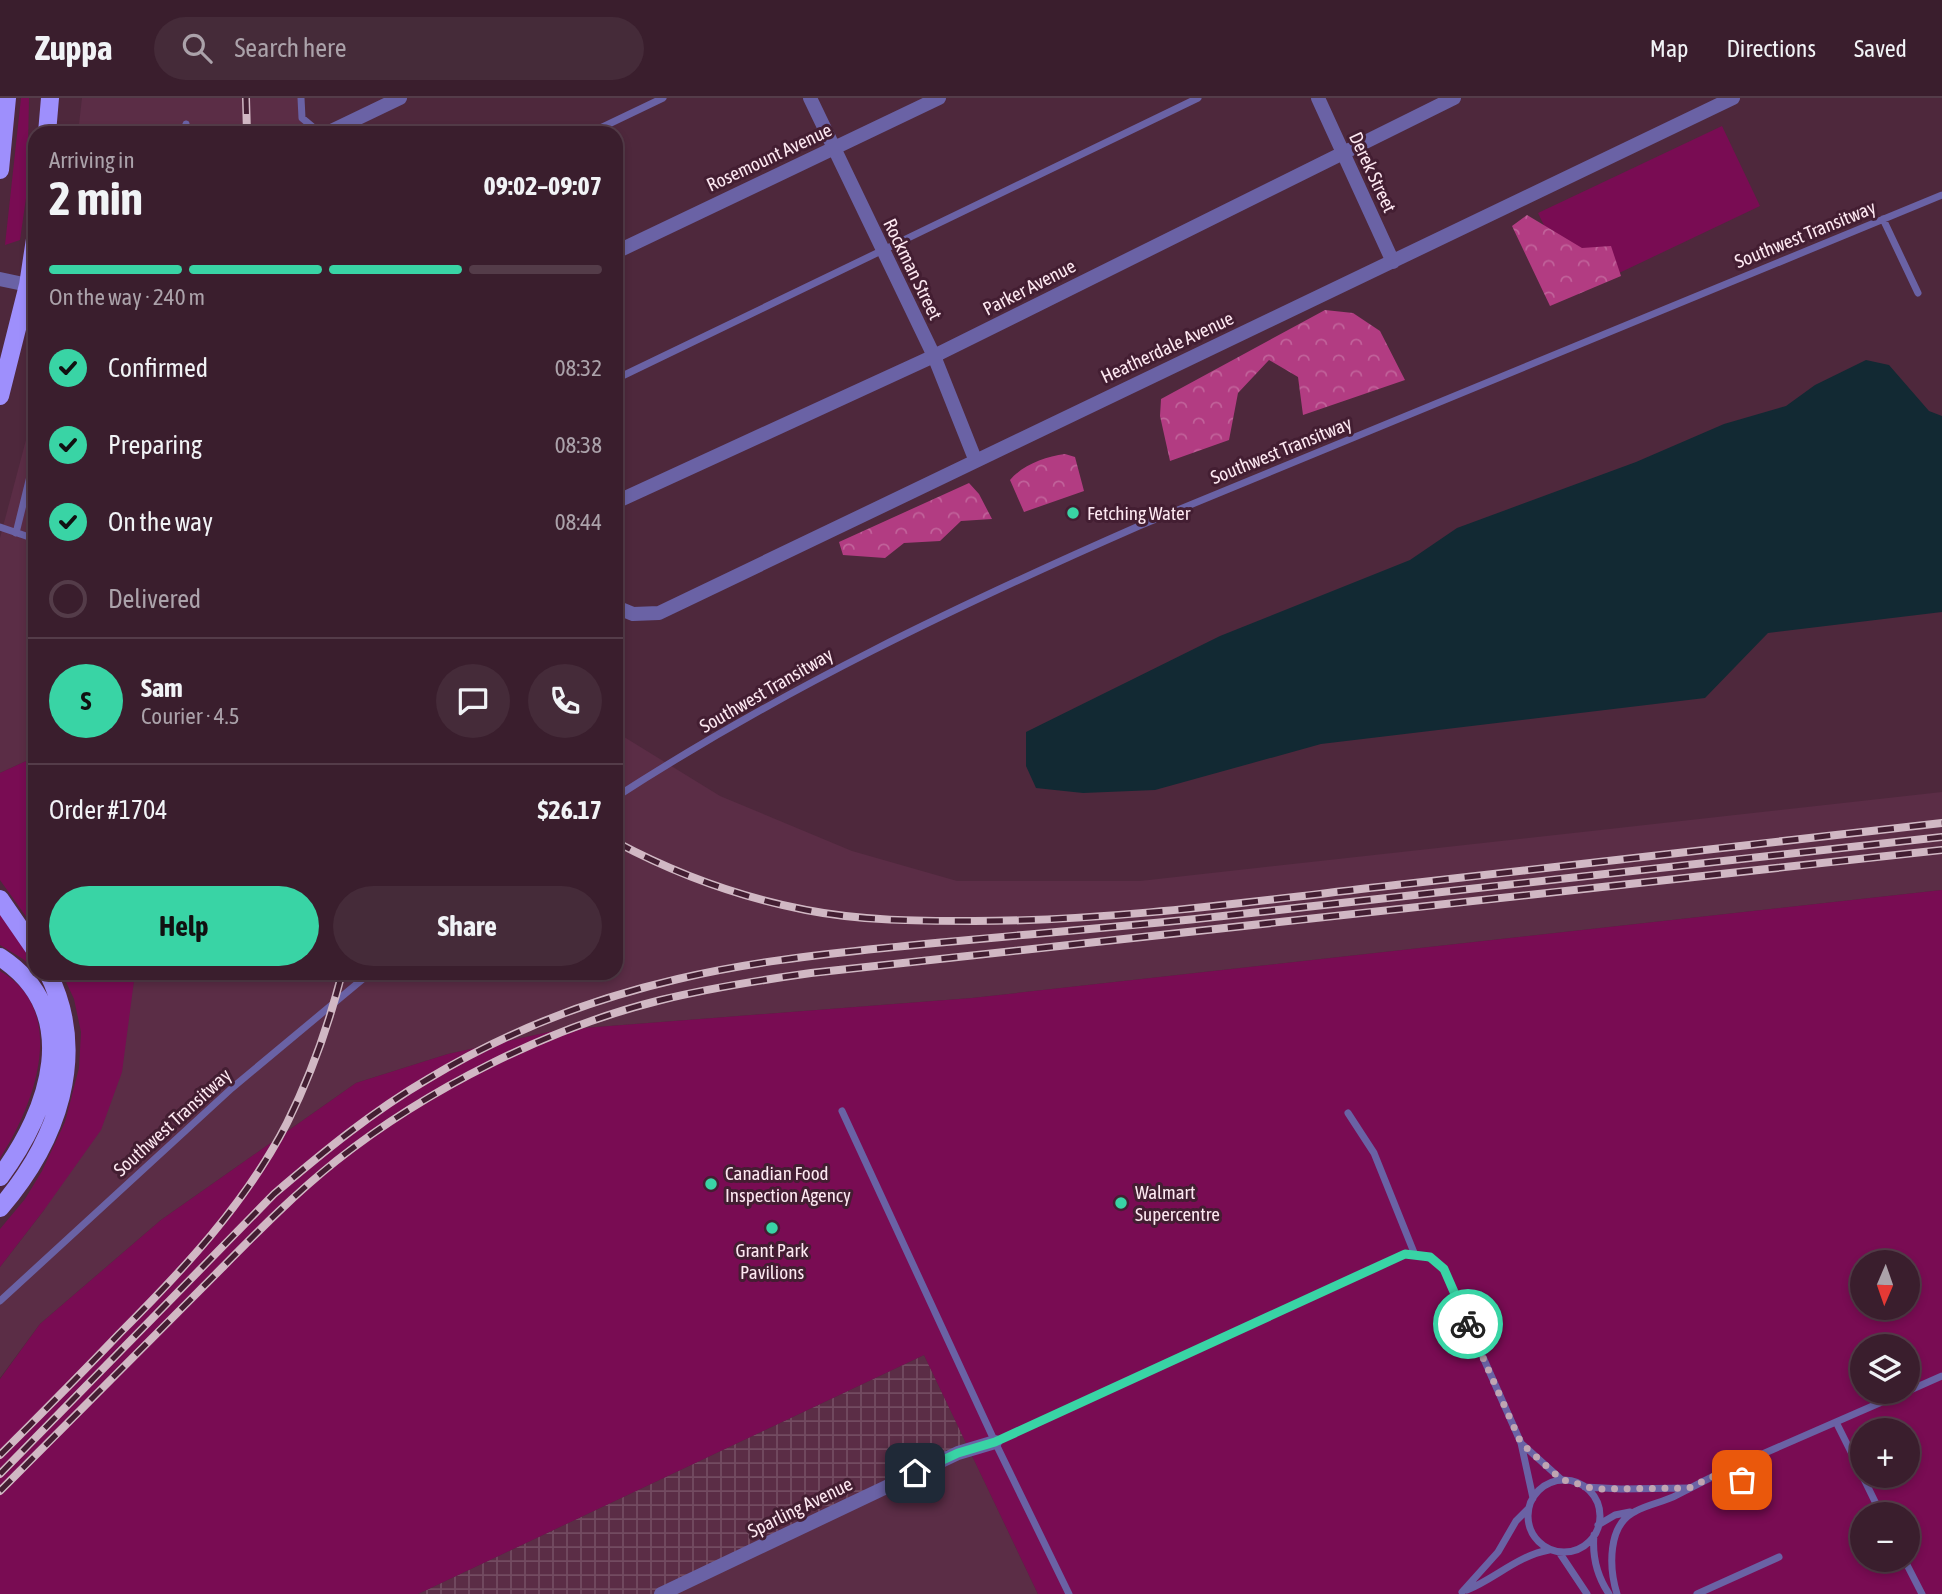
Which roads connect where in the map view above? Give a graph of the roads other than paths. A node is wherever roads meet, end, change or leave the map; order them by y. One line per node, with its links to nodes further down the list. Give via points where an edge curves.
1 (8, 98): 18 (main road)
2 (50, 98): 12 (main road)
3 (301, 98): 13 (lane, via 302,118)
4 (400, 98): 14 (street)
5 (663, 98): 15 (lane)
6 (810, 98): 16 (street, Rockman Street)
7 (939, 98): 16 (street, Rosemount Avenue)
8 (1198, 98): 22 (lane)
9 (1318, 98): 17 (street, Derek Street)
10 (1454, 98): 17 (street, Parker Avenue)
11 (1733, 98): 23 (street, Heatherdale Avenue)
12 (48, 126)
13 (312, 126)
14 (342, 126)
15 (605, 126)
16 (834, 148): 21 (street, Rosemount Avenue); 22 (street, Rockman Street)
17 (1343, 151): 23 (street, Derek Street); 27 (street, Parker Avenue)
18 (0, 170)
19 (1942, 195): 20 (lane, Southwest Transitway)
20 (1883, 219): 26 (lane); 37 (lane, Southwest Transitway, via 1014,580 830,672)
21 (623, 249)
22 (883, 251): 27 (street, Rockman Street); 28 (lane)
23 (1393, 262): 30 (street, Heatherdale Avenue)
24 (0, 279): 25 (street)
25 (28, 285): 29 (main road)
26 (1918, 293)
27 (934, 356): 30 (street, Rockman Street); 32 (street, Parker Avenue)
28 (623, 376)
29 (0, 397)
30 (975, 459): 36 (street, Heatherdale Avenue, via 659,613)
31 (28, 484): 34 (lane)
32 (623, 499)
33 (0, 527): 34 (lane)
34 (16, 533): 35 (lane)
35 (28, 537)
36 (623, 610)
37 (623, 793)
38 (0, 899): 39 (main road)
39 (28, 940)
40 (0, 957): 45 (main road, via 21,971 41,1001 50,1026 52,1055 37,1112)
41 (52, 980): 46 (main road, via 65,1017 68,1057 64,1082 41,1147)
42 (361, 980): 48 (lane, Southwest Transitway, via 232,1088)
43 (842, 1111): 53 (lane)
44 (1348, 1113): 47 (lane, via 1374,1153)
45 (0, 1177)
46 (0, 1208)
47 (1415, 1255): 53 (lane, via 1405,1254); 54 (lane, via 1430,1257 1444,1269)
48 (0, 1301)
49 (1941, 1379): 50 (lane)
50 (1920, 1386)
51 (1877, 1404): 52 (lane)
52 (1836, 1422): 55 (lane); 56 (lane)
53 (995, 1442): 71 (street, Sparling Avenue, via 958,1453); 72 (lane)
54 (1521, 1443): 57 (lane); 61 (lane)
55 (1850, 1451)
56 (1735, 1466): 59 (lane); 60 (lane)
57 (1562, 1480): 58 (lane); 61 (lane, via 1550,1482)
58 (1585, 1487): 59 (lane); 64 (lane, via 1599,1506)
59 (1689, 1488): 63 (lane)
60 (1748, 1494)
61 (1532, 1497): 62 (lane)
62 (1528, 1509): 66 (lane, via 1531,1532); 70 (lane)
63 (1634, 1511): 64 (lane); 75 (lane, via 1614,1538)
64 (1598, 1525): 65 (lane)
65 (1595, 1535): 67 (lane, via 1582,1548); 74 (lane, via 1598,1574)
66 (1550, 1550): 67 (lane); 70 (lane, via 1531,1553)
67 (1559, 1552): 73 (lane)
68 (1779, 1558): 76 (lane)
69 (1911, 1572): 77 (lane)
70 (1461, 1593)
71 (661, 1594)
72 (1069, 1594)
73 (1587, 1594)
74 (1609, 1594)
75 (1617, 1594)
76 (1697, 1594)
77 (1922, 1594)

